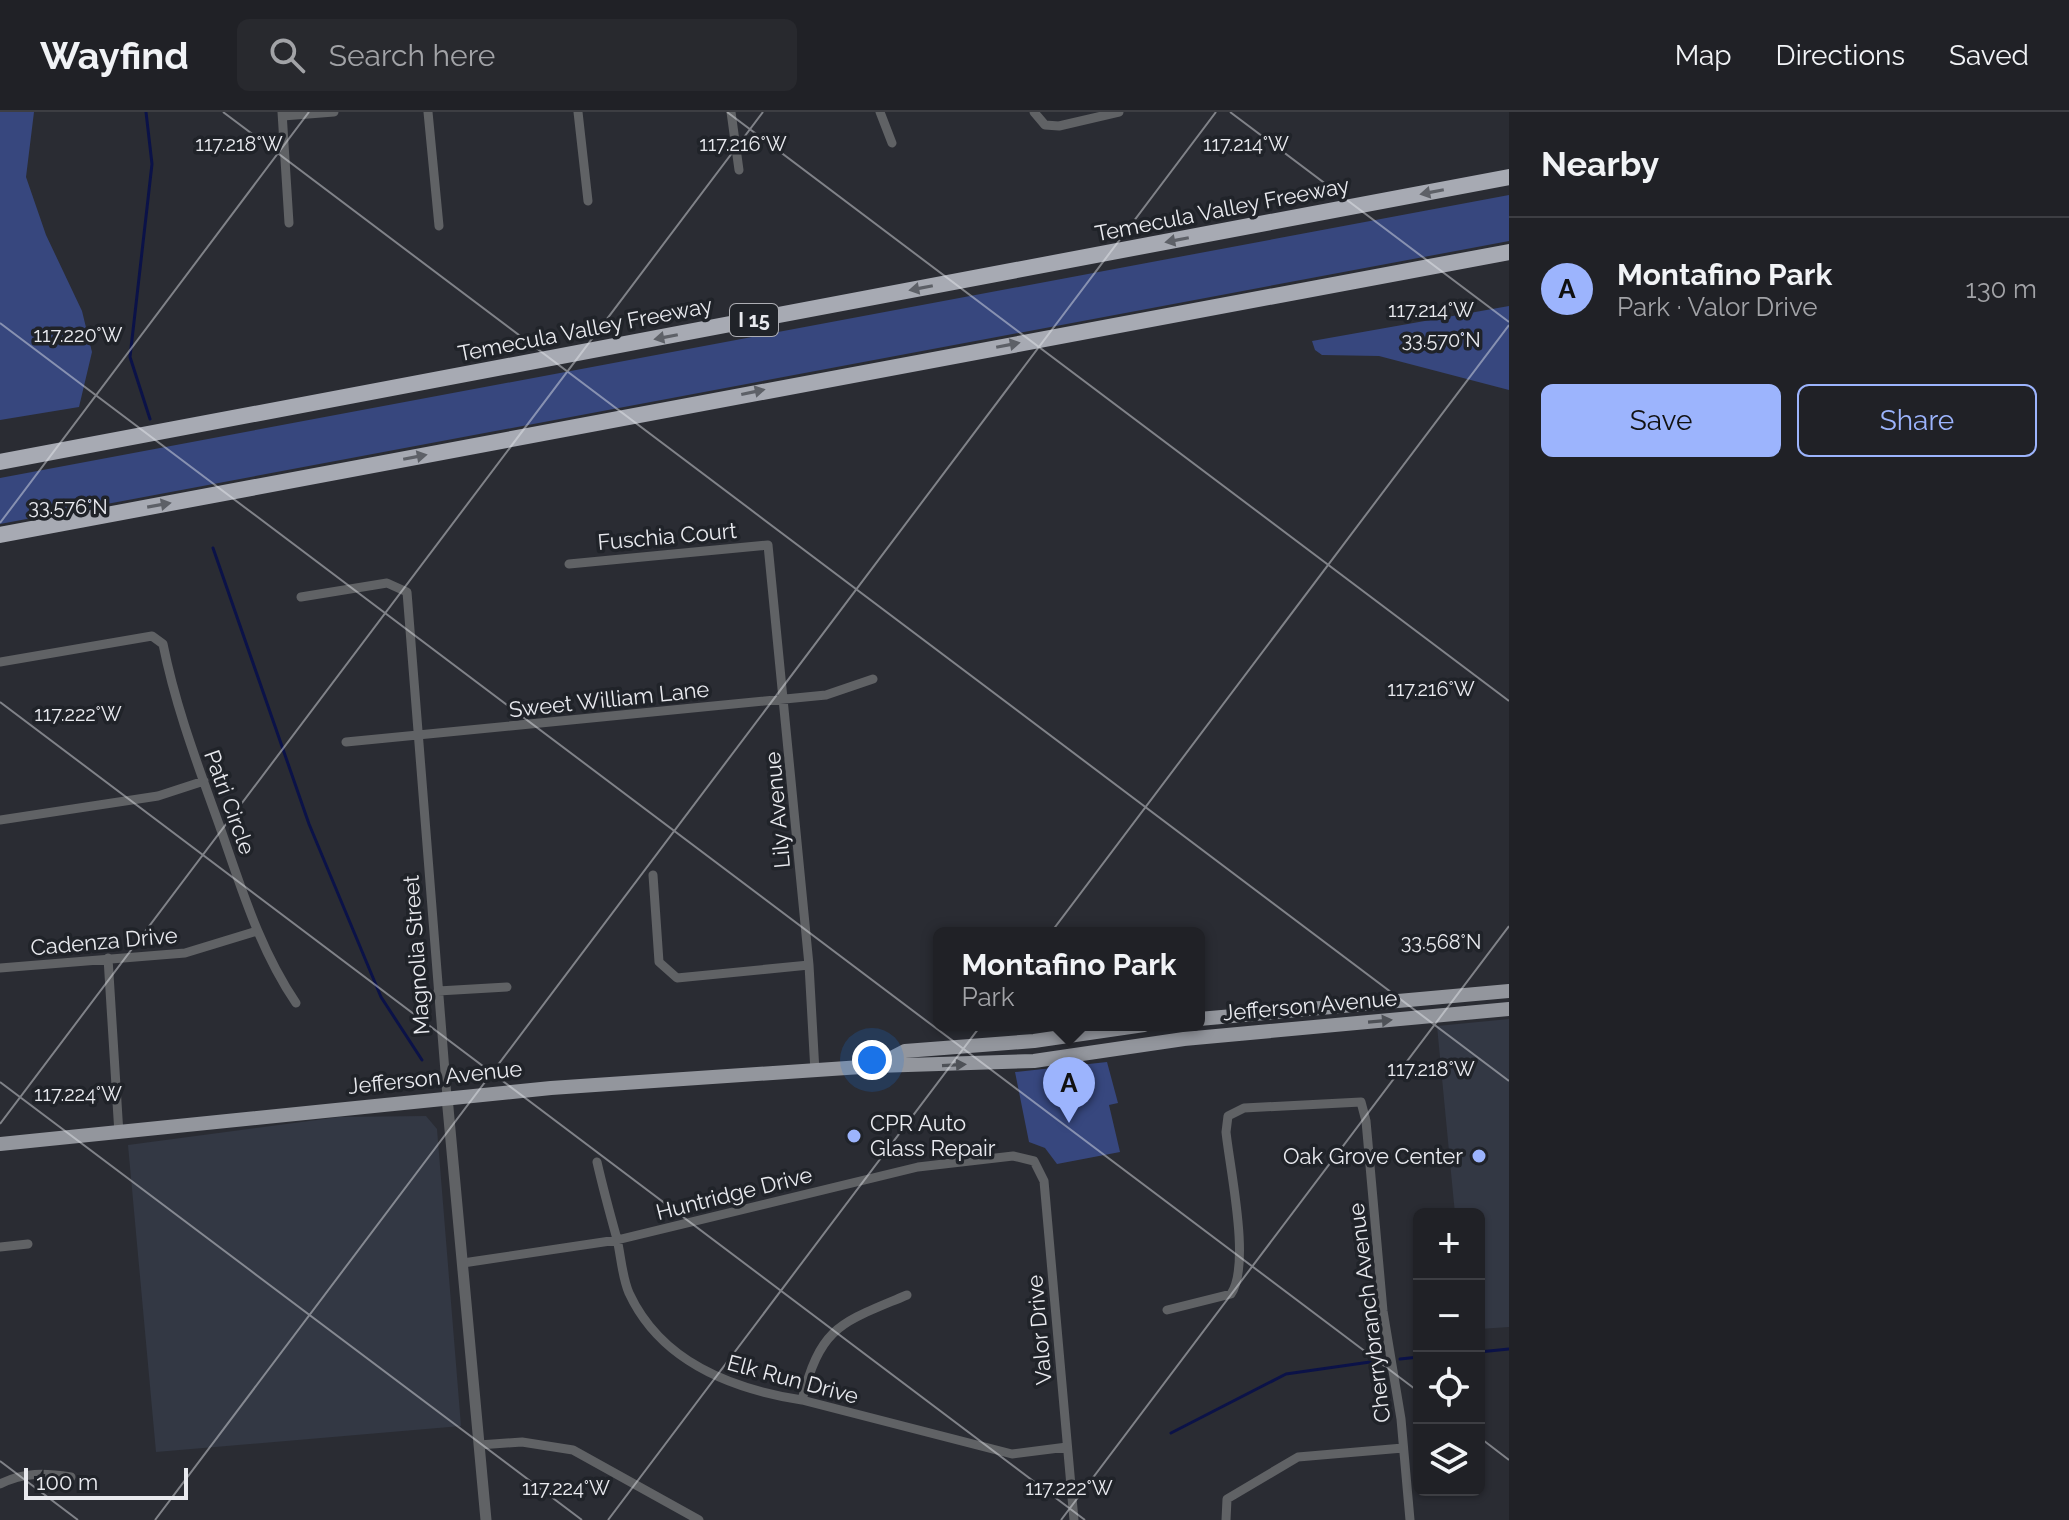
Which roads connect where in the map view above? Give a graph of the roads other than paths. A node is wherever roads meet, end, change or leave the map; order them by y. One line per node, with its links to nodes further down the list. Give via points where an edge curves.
1 (334, 112): 8 (street)
2 (428, 112): 14 (street)
3 (578, 112): 12 (street)
4 (731, 112): 10 (street)
5 (880, 112): 9 (street)
6 (1034, 112): 7 (street, via 1045,125 1059,126)
7 (1119, 112)
8 (282, 114): 13 (street)
9 (892, 143)
10 (739, 170)
11 (1509, 177): 16 (highway, Temecula Valley Freeway / I 15, one-way to 16)
12 (588, 201)
13 (289, 223)
14 (439, 226)
15 (1509, 252): 17 (highway, one-way to 15)
16 (0, 462)
17 (0, 535)
18 (768, 545): 19 (street, Fuschia Court); 23 (street, Lily Avenue)
19 (569, 564)
20 (301, 597): 24 (street, Magnolia Street, via 387,583 407,592)
21 (0, 662): 26 (street, Patri Circle, via 152,636 163,644 181,722)
22 (873, 679): 23 (street, Sweet William Lane, via 826,695)
23 (785, 699): 24 (street, Sweet William Lane); 31 (street, Lily Avenue)
24 (419, 736): 25 (street, Sweet William Lane); 34 (street, Magnolia Street)
25 (346, 742)
26 (204, 781): 27 (street, via 158,796); 29 (street, Patri Circle)
27 (0, 820)
28 (653, 875): 31 (street, via 659,962 677,978)
29 (257, 931): 30 (street, Cadenza Drive, via 185,953); 36 (street, Patri Circle, via 273,970)
30 (108, 958): 32 (street, Cadenza Drive); 45 (street)
31 (809, 965): 43 (street, Lily Avenue)
32 (0, 968)
33 (507, 987): 34 (street)
34 (438, 991): 44 (street, Magnolia Street)
35 (1509, 991): 37 (main road, Jefferson Avenue)
36 (296, 1003)
37 (1349, 1005): 39 (main road, Jefferson Avenue); 41 (main road, via 1335,1016 1217,1027)
38 (1509, 1009): 41 (main road, Jefferson Avenue, one-way to 38)
39 (1205, 1018)
40 (1103, 1031): 42 (main road, Jefferson Avenue, via 905,1051)
41 (1184, 1039): 42 (main road, Jefferson Avenue, one-way to 41, via 1034,1061)
42 (876, 1066): 43 (main road, Jefferson Avenue)
43 (815, 1072): 44 (main road, Jefferson Avenue)
44 (447, 1097): 45 (main road, Jefferson Avenue); 52 (street, Magnolia Street)
45 (119, 1134): 46 (main road, Jefferson Avenue)
46 (0, 1144)
47 (1013, 1156): 49 (street, Huntridge Drive, via 878,1175); 57 (street, Valor Drive, via 1034,1161 1044,1181)
48 (597, 1162): 49 (street, Elk Run Drive)
49 (617, 1240): 52 (street, Huntridge Drive); 55 (street, Elk Run Drive, via 627,1290 647,1326 676,1355 719,1379)
50 (28, 1244): 51 (street)
51 (0, 1247)
52 (463, 1263): 56 (street, Magnolia Street)
53 (907, 1295): 55 (street, via 841,1323 820,1347)
54 (1167, 1310): 58 (street, Cherrybranch Avenue, via 1231,1294 1239,1282 1228,1116 1244,1108 1361,1102)
55 (802, 1400): 57 (street, Elk Run Drive, via 1012,1454)
56 (479, 1445): 61 (street, via 522,1442 573,1450); 62 (street, Magnolia Street)
57 (1067, 1447): 64 (street, Valor Drive)
58 (1403, 1448): 65 (street, via 1298,1457 1227,1499); 66 (street, Cherrybranch Avenue)
59 (71, 1477): 60 (street, via 17,1475)
60 (0, 1484)
61 (676, 1515): 63 (street)
62 (486, 1520)
63 (699, 1520)
64 (1074, 1520)
65 (1226, 1520)
66 (1410, 1520)

